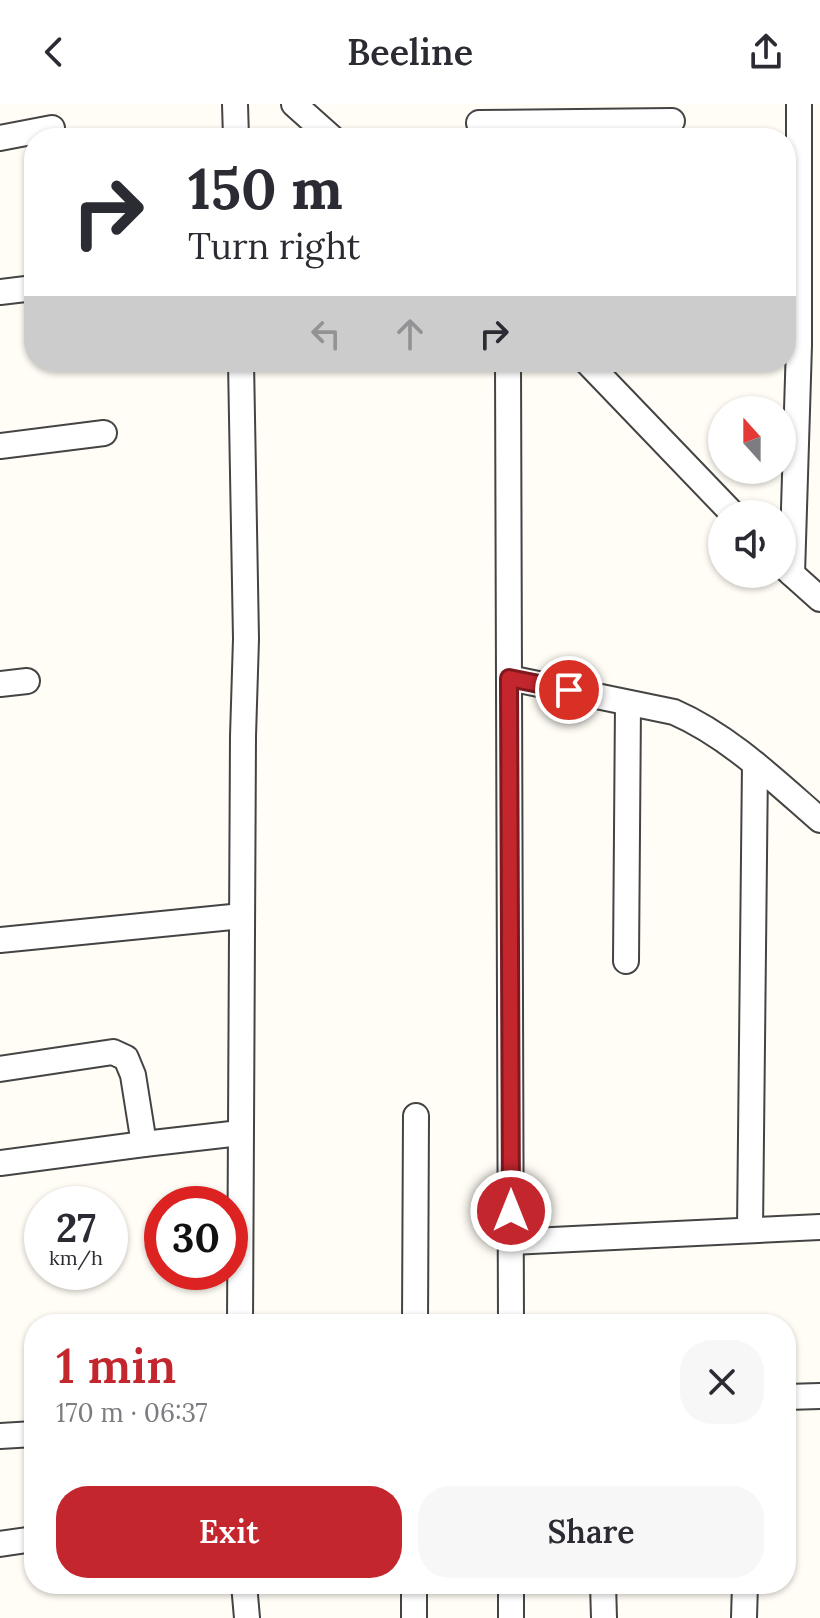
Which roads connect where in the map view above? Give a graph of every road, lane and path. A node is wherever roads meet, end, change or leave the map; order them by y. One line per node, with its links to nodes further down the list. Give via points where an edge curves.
1 (235, 104): 8 (street)
2 (294, 104): 9 (street)
3 (799, 104): 22 (street, via 799,345)
4 (539, 113): 7 (street); 10 (street)
5 (620, 113): 6 (street); 11 (street)
6 (672, 121)
7 (479, 123)
8 (236, 128)
9 (321, 128)
10 (577, 128)
11 (586, 128)
12 (24, 133): 13 (street)
13 (0, 138)
14 (24, 289): 15 (street)
15 (0, 292)
16 (241, 372): 31 (street, via 246,639)
17 (508, 372): 25 (street)
18 (597, 372): 21 (street)
19 (104, 433): 20 (street)
20 (0, 446)
21 (720, 500)
22 (791, 500)
23 (796, 578): 24 (street)
24 (820, 599)
25 (509, 678): 28 (street); 41 (street)
26 (27, 681): 27 (street)
27 (0, 684)
28 (628, 703): 29 (street, via 698,722); 33 (street)
29 (755, 764): 30 (street); 40 (street)
30 (820, 820)
31 (242, 916): 32 (street); 36 (street)
32 (0, 940)
33 (626, 961)
34 (0, 1069): 37 (street, via 113,1052 126,1058)
35 (416, 1116): 43 (street)
36 (240, 1133): 37 (street); 42 (street)
37 (144, 1144): 38 (street)
38 (0, 1163)
39 (820, 1227): 40 (street)
40 (750, 1230): 41 (street)
41 (511, 1242): 44 (street)
42 (240, 1314)
43 (415, 1314)
44 (511, 1314)
45 (820, 1396): 46 (street)
46 (796, 1397)
47 (24, 1435): 48 (street)
48 (0, 1436)
49 (24, 1540): 50 (street)
50 (0, 1544)
51 (245, 1594): 56 (street)
52 (414, 1594): 57 (street)
53 (511, 1594): 58 (street)
54 (603, 1594): 59 (street)
55 (745, 1594): 60 (street)
56 (247, 1618)
57 (414, 1618)
58 (511, 1618)
59 (604, 1618)
60 (744, 1618)

